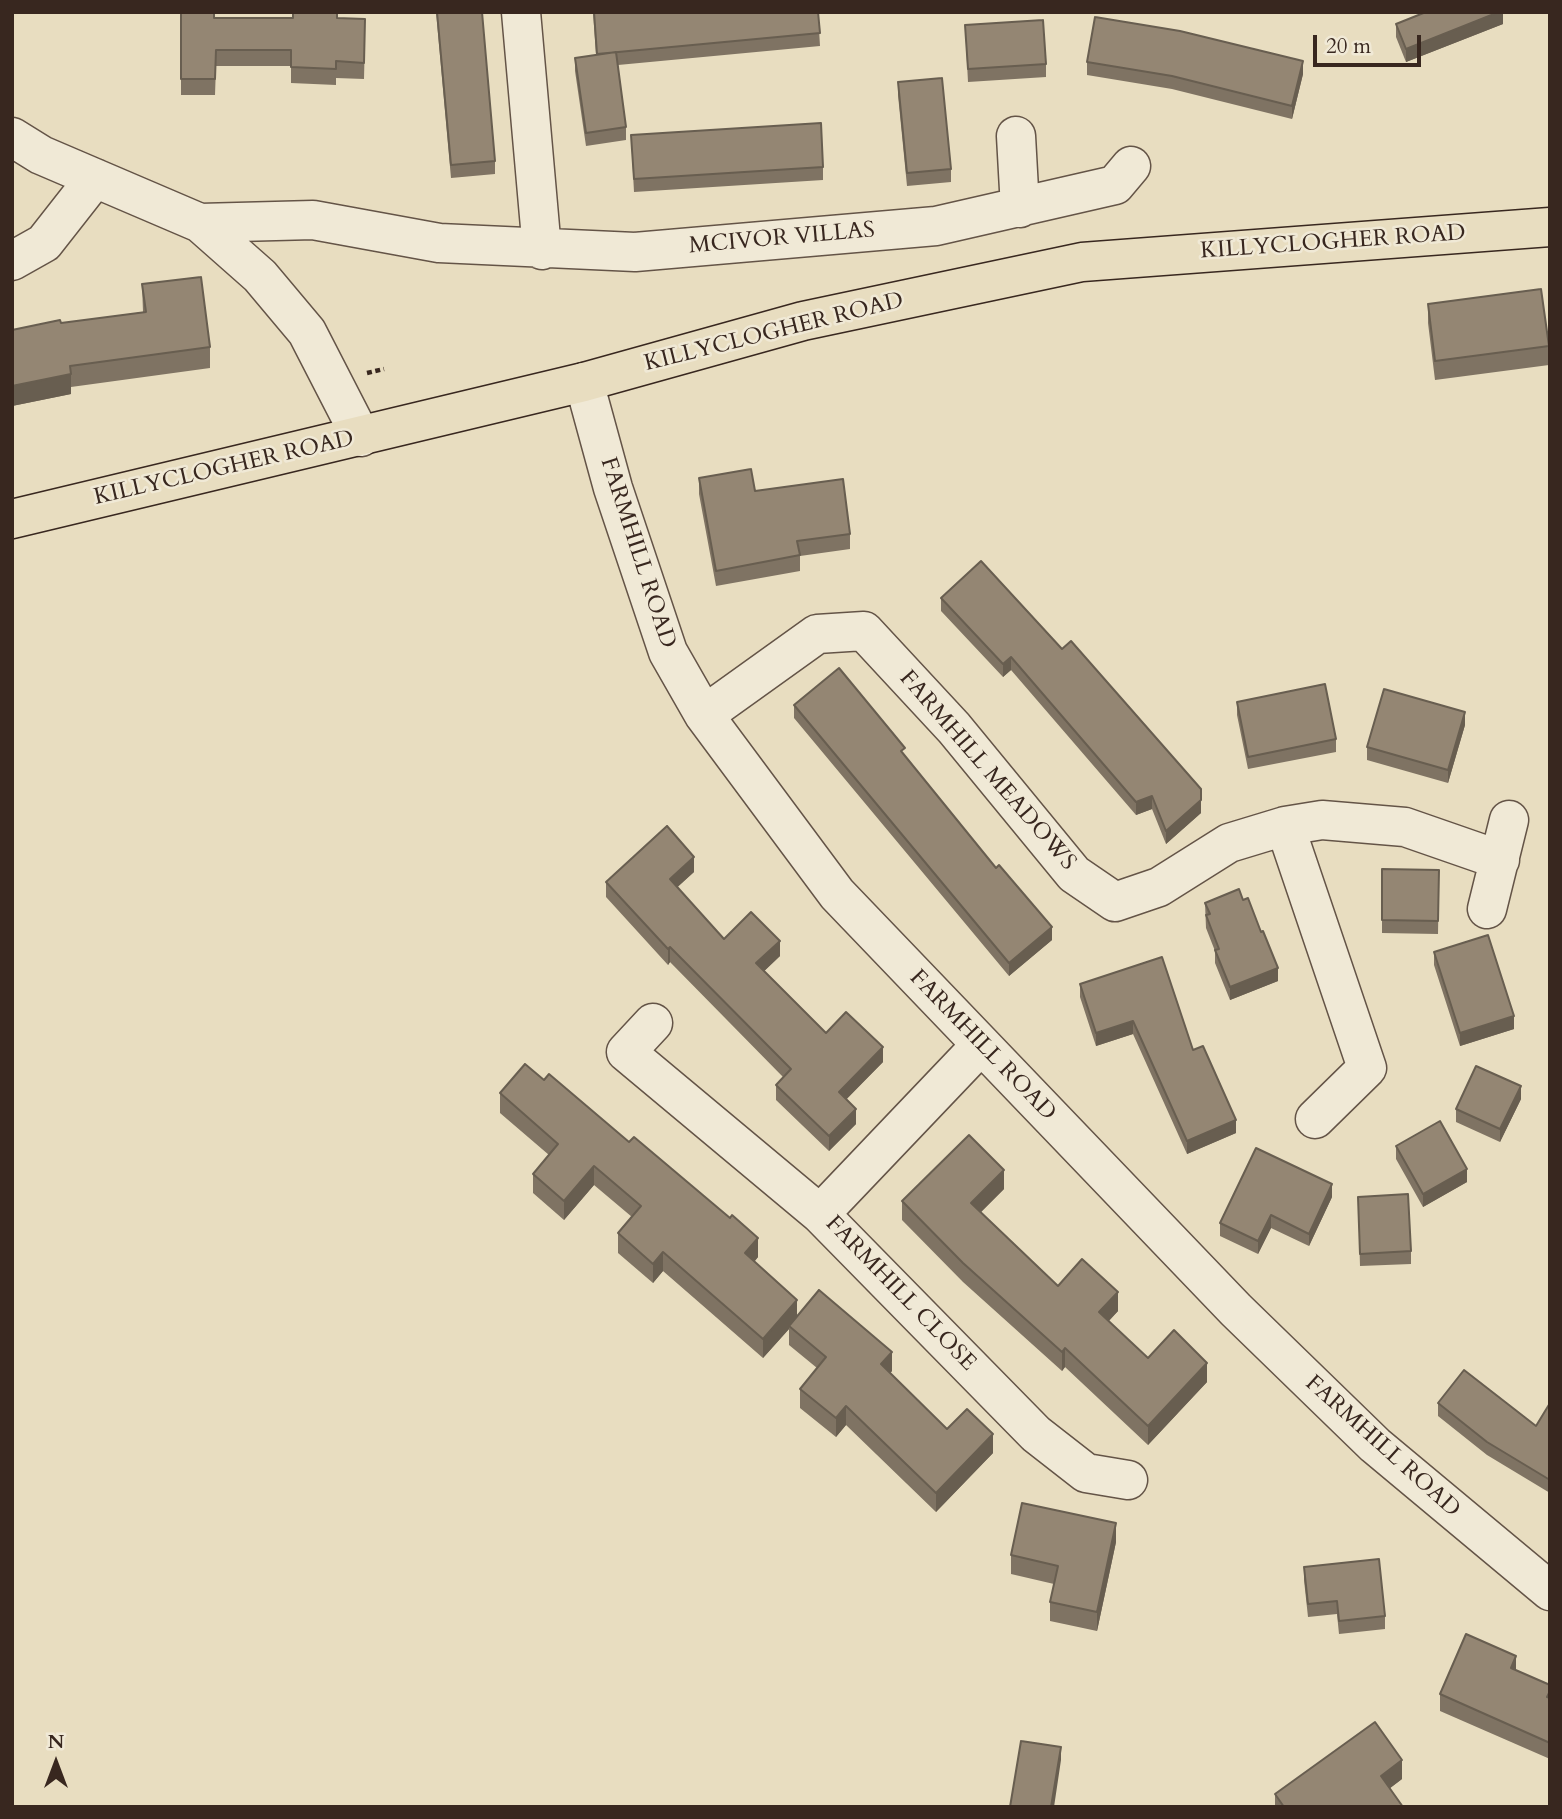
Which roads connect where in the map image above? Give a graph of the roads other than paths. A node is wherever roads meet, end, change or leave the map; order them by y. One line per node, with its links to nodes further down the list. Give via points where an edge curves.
1 (522, 12): 9 (street)
2 (1016, 136): 6 (street)
3 (12, 137): 5 (street)
4 (1131, 166): 6 (street, MCIVOR VILLAS, via 1115,185)
5 (95, 178): 7 (street); 10 (street, via 44,243)
6 (1020, 208): 9 (street, MCIVOR VILLAS, via 936,226 635,252)
7 (200, 223): 9 (street, MCIVOR VILLAS, via 313,220 439,243); 12 (street, via 260,276 307,332)
8 (1550, 227): 11 (highway, KILLYCLOGHER ROAD, via 1082,262 803,321)
9 (542, 250)
10 (12, 261)
11 (584, 382): 12 (highway, KILLYCLOGHER ROAD); 14 (street, FARMHILL ROAD, via 613,488 668,652)
12 (361, 437): 13 (highway, KILLYCLOGHER ROAD)
13 (12, 519)
14 (704, 715): 16 (street, FARMHILL MEADOWS, via 817,634 864,631 954,728 1074,874 1115,902 1159,887 1229,843); 20 (street, FARMHILL ROAD, via 837,894)
15 (1509, 820): 17 (street)
16 (1285, 826): 17 (street, FARMHILL MEADOWS, via 1322,820 1405,827); 21 (street, via 1367,1068)
17 (1500, 860): 18 (street)
18 (1488, 909)
19 (653, 1023): 22 (street, via 626,1052)
20 (981, 1045): 22 (street, FARMHILL CLOSE); 24 (street, FARMHILL ROAD, via 1171,1243 1375,1445)
21 (1315, 1119)
22 (820, 1214): 23 (street, FARMHILL CLOSE, via 1036,1434 1086,1473)
23 (1128, 1480)
24 (1550, 1591)

